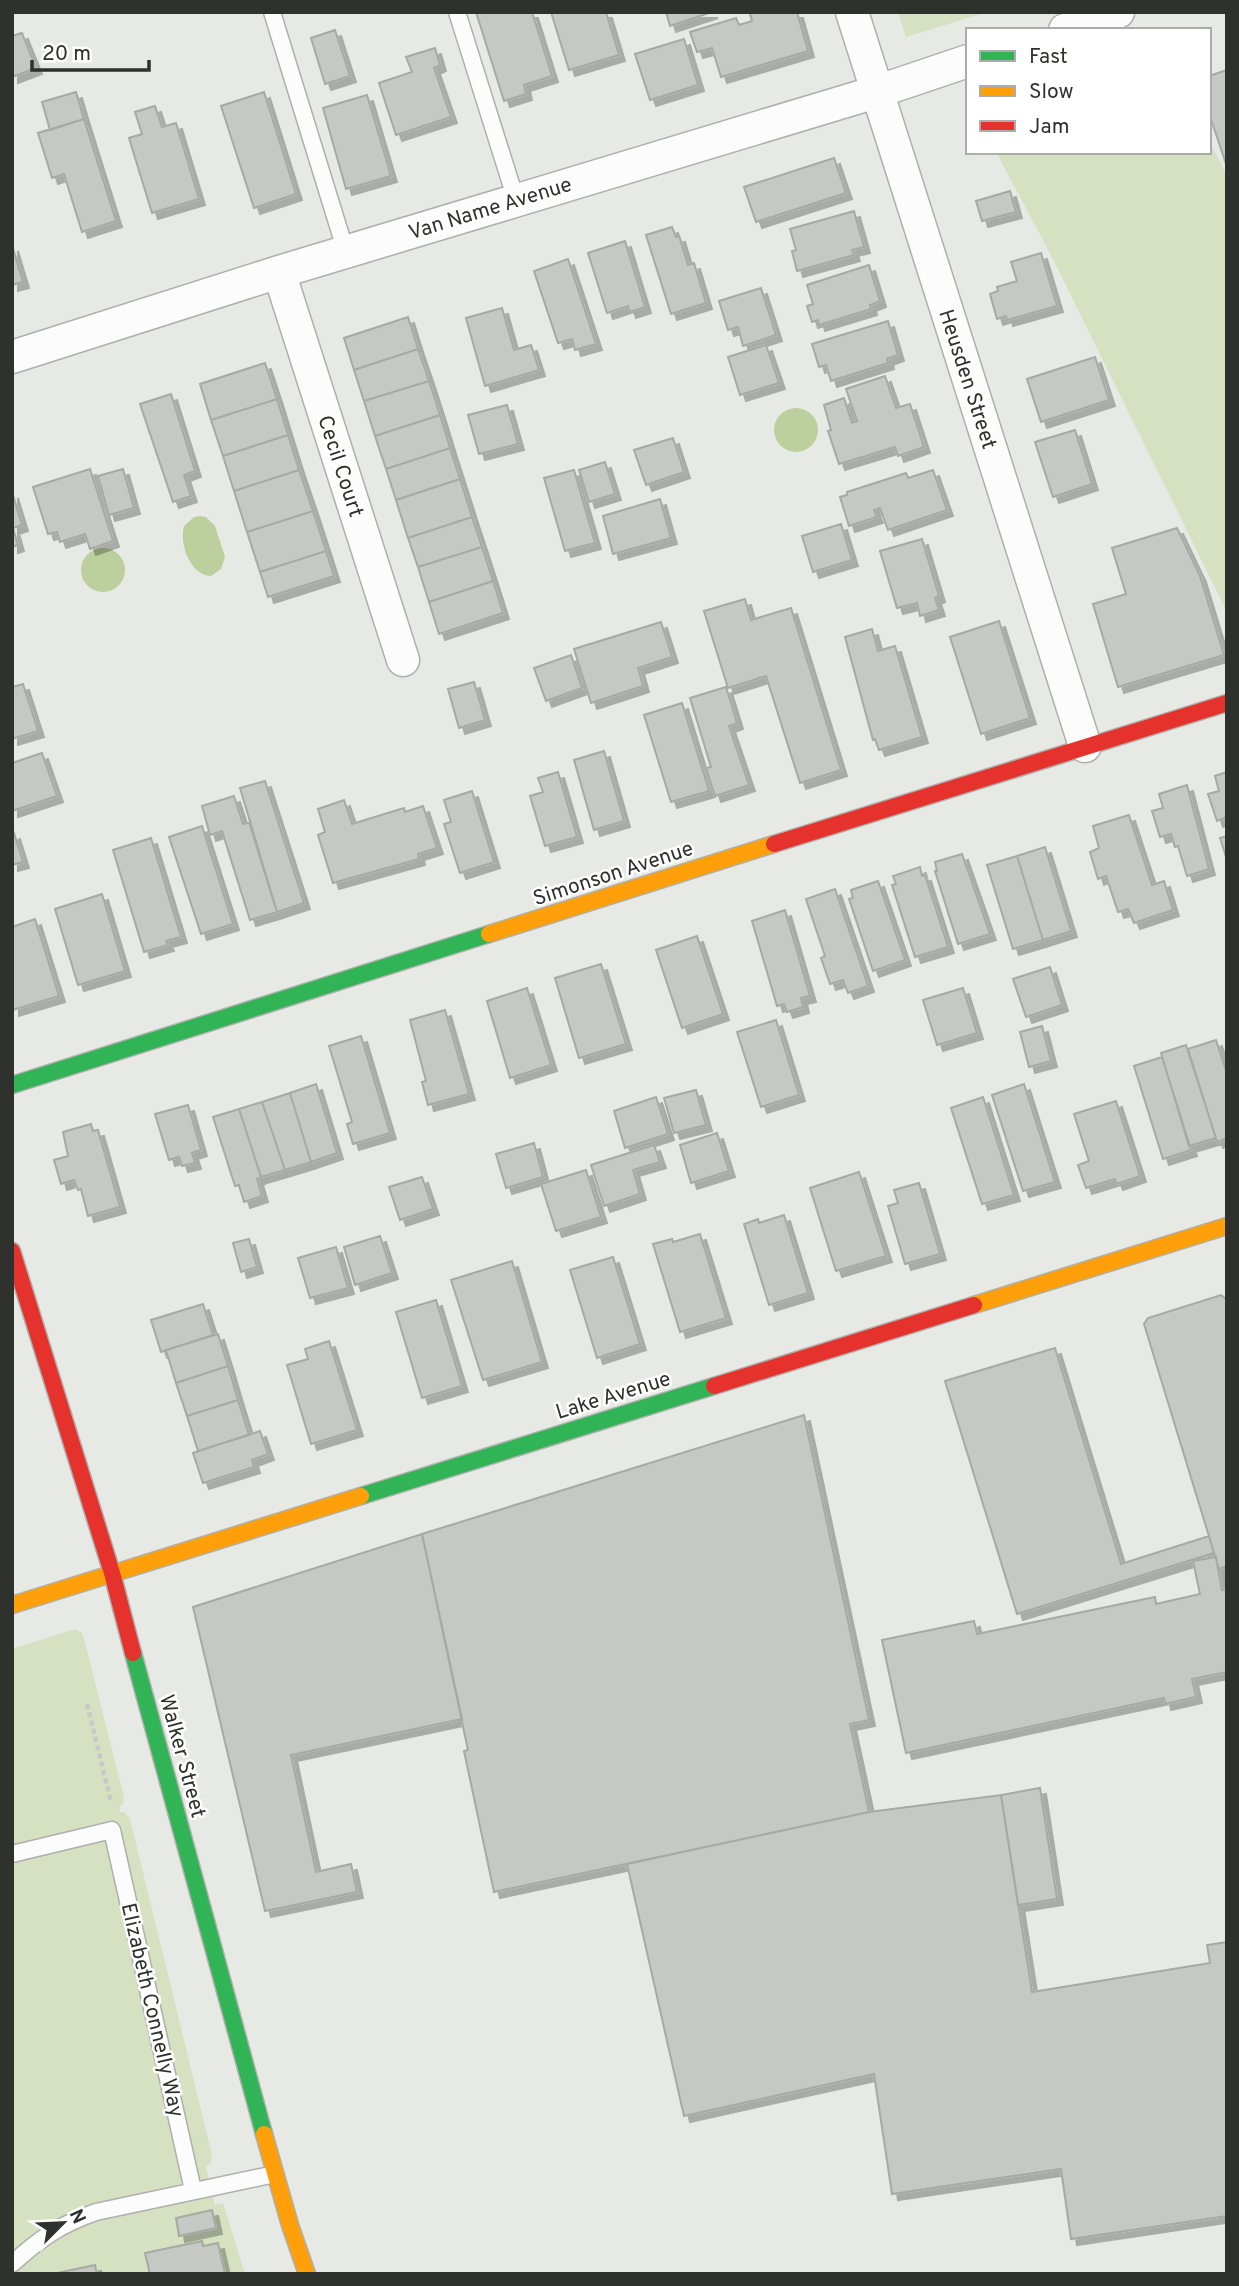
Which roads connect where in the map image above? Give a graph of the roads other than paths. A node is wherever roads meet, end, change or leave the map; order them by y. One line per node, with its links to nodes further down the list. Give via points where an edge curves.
1 (272, 12): 9 (lane)
2 (457, 12): 8 (lane)
3 (852, 12): 7 (street, Heusden Street)
4 (1118, 12): 5 (street)
5 (1071, 28)
6 (960, 64): 7 (street, Van Name Avenue)
7 (877, 92): 8 (street, Van Name Avenue); 14 (street, Heusden Street)
8 (516, 200): 9 (street, Van Name Avenue)
9 (346, 252): 10 (street, Van Name Avenue)
10 (279, 272): 11 (street, Van Name Avenue); 12 (street, Cecil Court)
11 (12, 357)
12 (403, 660)
13 (1227, 703): 14 (street, Simonson Avenue)
14 (1085, 746): 15 (street, Simonson Avenue)
15 (12, 1085)
16 (1227, 1226): 18 (street, Lake Avenue)
17 (12, 1251): 18 (street, Walker Street)
18 (111, 1573): 19 (street, Lake Avenue); 21 (street, Walker Street)
19 (12, 1605)
20 (12, 1854): 22 (lane, Elizabeth Connelly Way, via 112,1830)
21 (275, 2174): 22 (lane); 24 (street, Walker Street)
22 (193, 2190): 23 (lane, via 68,2222)
23 (12, 2264)
24 (307, 2274)

